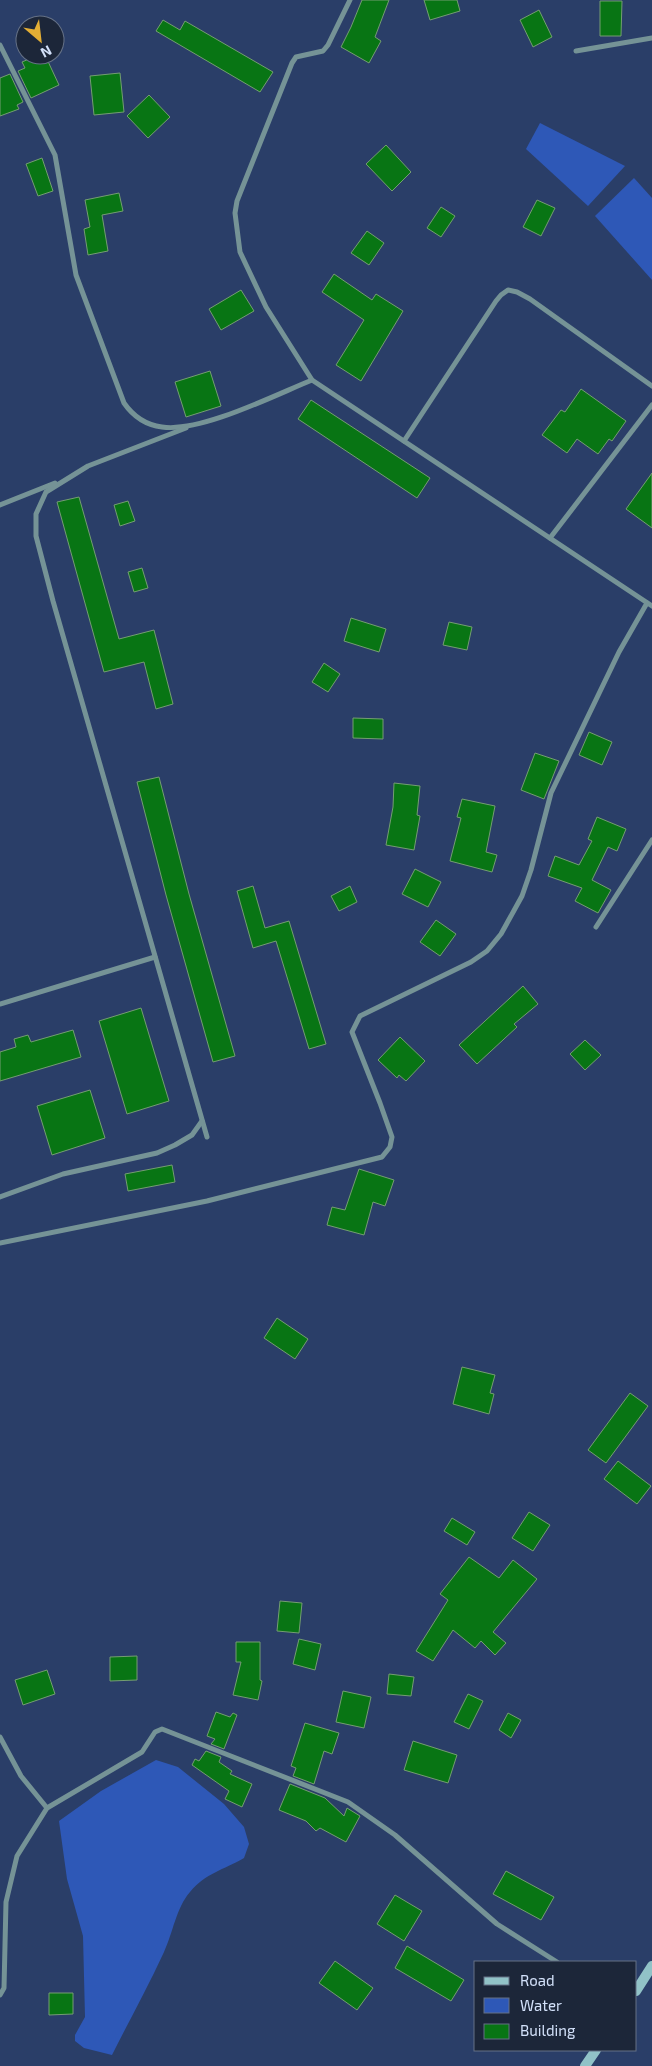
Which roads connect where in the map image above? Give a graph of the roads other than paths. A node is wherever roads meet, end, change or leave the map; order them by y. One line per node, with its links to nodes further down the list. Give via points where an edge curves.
1 (350, 0): 5 (street, via 323,51 296,57 292,63 235,213 240,252 266,307)
2 (652, 38): 4 (street)
3 (0, 45): 8 (street, via 55,155 76,275 124,403 132,414 145,422 161,427)
4 (576, 51)
5 (312, 380): 8 (street); 9 (street)
6 (652, 386): 9 (street, via 530,299 508,290 496,302)
7 (652, 405): 12 (street)
8 (186, 428): 10 (street, via 88,466)
9 (404, 441): 12 (street)
10 (64, 479): 11 (street); 16 (street, via 46,492 36,514 36,536)
11 (0, 505)
12 (550, 538): 13 (street)
13 (650, 604): 21 (street, via 619,652 551,793 522,896 501,934 487,951 471,962 382,1004 360,1016 354,1024 352,1032 392,1137 390,1147 382,1157 208,1201)
14 (652, 840): 15 (street)
15 (596, 927)
16 (155, 957): 17 (street); 18 (street)
17 (0, 1004)
18 (202, 1121): 19 (street); 20 (street, via 192,1135 157,1152 63,1174)
19 (207, 1137)
20 (0, 1197)
21 (0, 1243)
22 (0, 1737): 23 (street, via 21,1776)
23 (47, 1808): 24 (street, via 142,1752 158,1729 165,1729 348,1802 396,1835 497,1924); 27 (street, via 17,1856 6,1902 4,1988)
24 (555, 1961)
25 (652, 1966): 26 (street)
26 (637, 1989)
27 (0, 1995)
28 (595, 2051): 29 (street)
29 (585, 2066)

